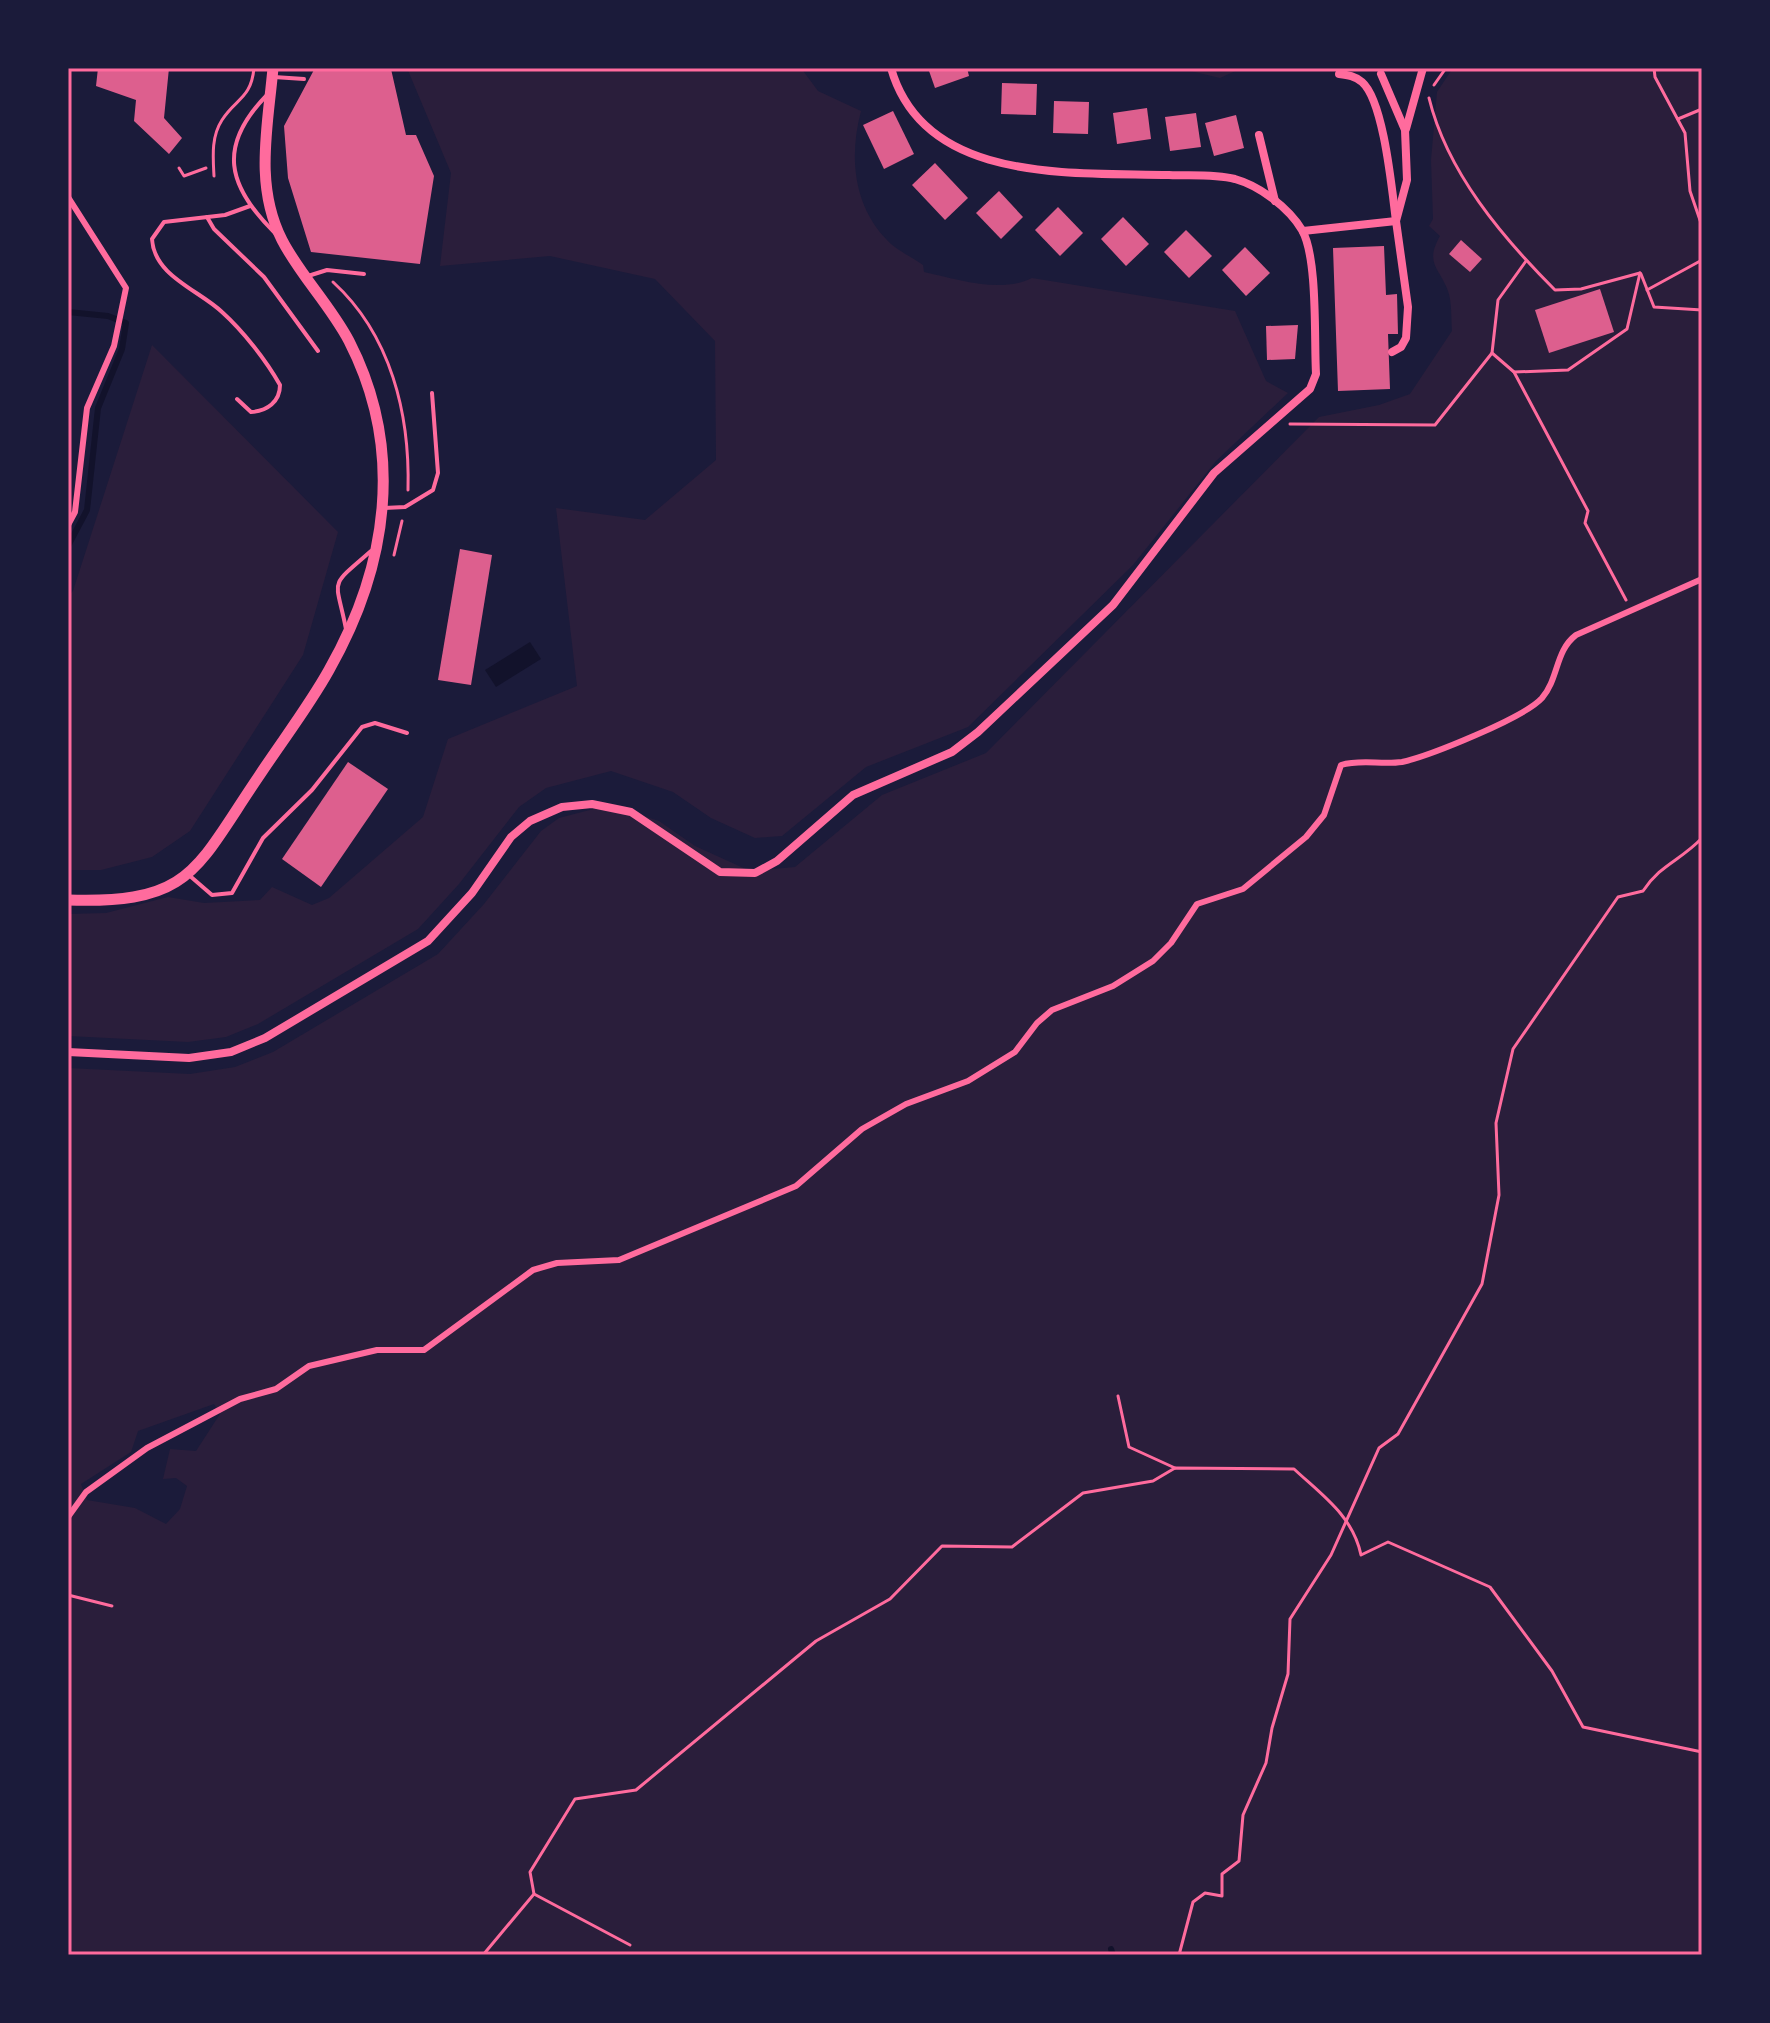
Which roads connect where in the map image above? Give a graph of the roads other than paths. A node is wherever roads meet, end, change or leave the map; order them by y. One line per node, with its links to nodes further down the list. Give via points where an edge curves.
1 (891, 68): 11 (street, via 916,114 940,140 991,161 1046,171 1222,176)
2 (1423, 68): 8 (street)
3 (272, 72): 6 (lane); 7 (main road)
4 (1339, 74): 14 (street, via 1365,84 1387,151)
5 (1381, 74): 8 (street)
6 (304, 79)
7 (271, 92): 12 (lane, via 234,144 233,168); 16 (main road, via 264,174)
8 (1405, 130): 14 (street, via 1407,180)
9 (1259, 135): 11 (street)
10 (68, 197): 24 (street, via 126,288 114,346 87,408 75,512)
11 (1276, 201): 15 (street)
12 (250, 206): 13 (lane); 16 (lane)
13 (207, 217): 19 (lane, via 264,277); 22 (lane, via 164,222 156,230 153,249 170,274 223,312 280,385 274,403 261,411 251,412)
14 (1396, 221): 15 (street); 20 (street, via 1408,323 1401,347)
15 (1303, 231): 31 (street, via 1310,257 1316,374 1310,389 1214,473 1113,605 952,752 853,795 766,867 745,875 720,872 631,812 592,804 562,807 530,821 511,837 472,893 428,941 265,1038 231,1052 189,1058)
16 (282, 241): 18 (main road)
17 (364, 274): 18 (lane, via 327,270)
18 (308, 276): 23 (main road, via 350,343 373,402)
19 (318, 351)
20 (1392, 352)
21 (432, 393): 23 (lane, via 438,473 433,490 405,507)
22 (237, 399)
23 (384, 508): 25 (main road)
24 (68, 525)
25 (379, 543): 27 (main road); 27 (lane, via 349,567 336,588)
26 (1702, 579): 32 (street, via 1607,619 1563,645 1553,681 1540,700 1449,748 1399,762 1341,765 1324,815 1312,831 1243,889 1197,904 1157,958 1113,986 1052,1010 1015,1052 968,1081 906,1104 862,1129 796,1186 619,1260 557,1263 533,1270 424,1350 377,1350 309,1366 276,1389 240,1399 147,1448 86,1492)
27 (347, 632): 29 (main road, via 330,669)
28 (407, 733): 29 (lane, via 375,723 362,727 312,790 263,838 232,893 212,895)
29 (188, 874): 30 (main road, via 144,897)
30 (68, 900)
31 (68, 1052)
32 (68, 1517)

